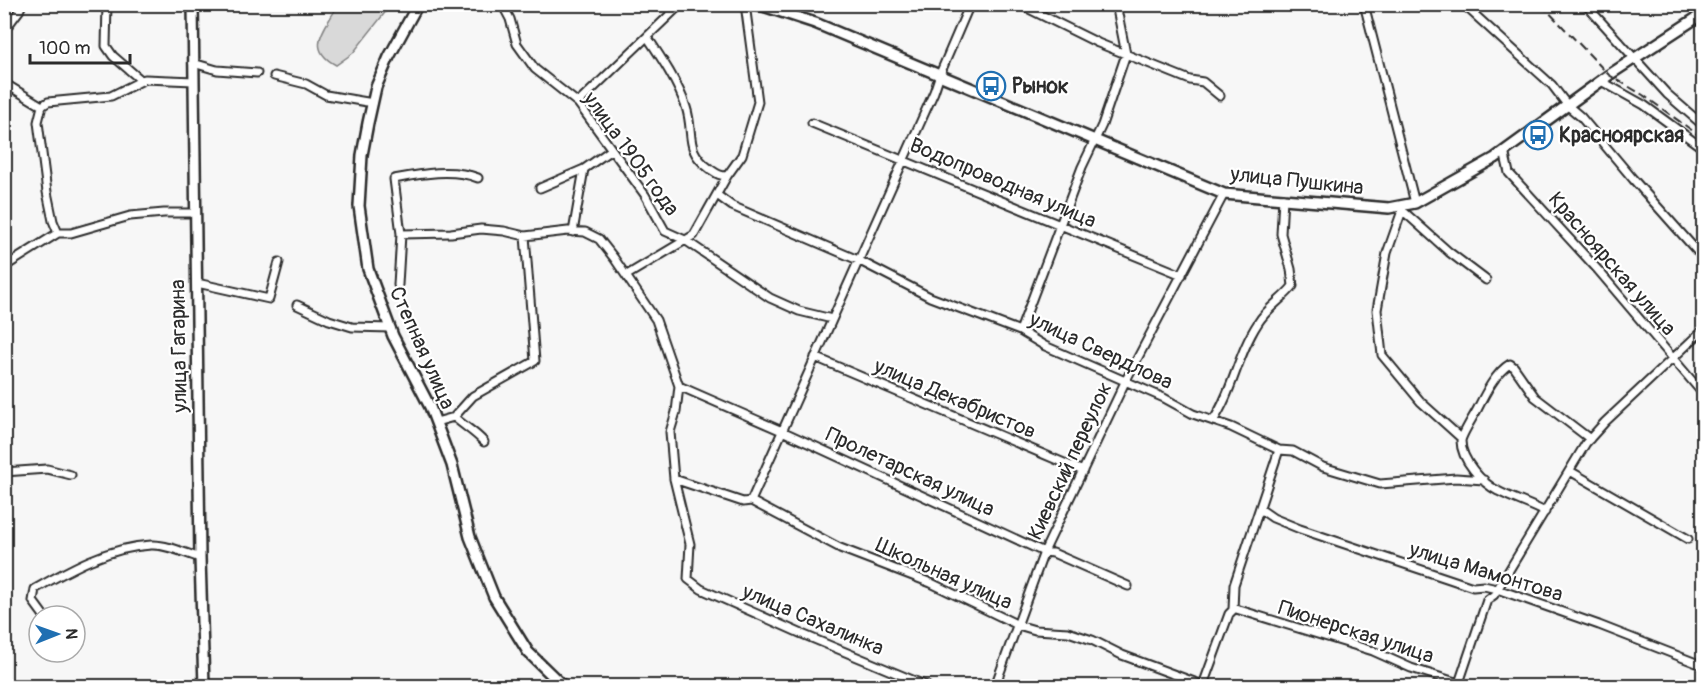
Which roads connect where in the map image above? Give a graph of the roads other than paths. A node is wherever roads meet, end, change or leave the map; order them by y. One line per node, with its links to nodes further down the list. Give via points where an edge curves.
1 (22, 4): 16 (street)
2 (107, 4): 24 (street, via 106,46)
3 (193, 4): 20 (street, улица Гагарина)
4 (418, 4): 29 (street, Степная улица, via 389,57)
5 (502, 4): 30 (street, улица 1905 года, via 517,44 535,69)
6 (681, 4): 17 (street)
7 (745, 4): 41 (street, via 758,102 742,155)
8 (758, 4): 22 (street, улица Пушкина)
9 (970, 4): 22 (street)
10 (1019, 4): 18 (street)
11 (1116, 4): 18 (street)
12 (1364, 4): 47 (street)
13 (1463, 4): 32 (street, via 1552,86)
14 (1585, 4): 19 (street)
15 (1704, 13): 19 (street, улица Пушкина)
16 (4, 31)
17 (648, 38): 30 (street); 41 (street, via 663,59 686,108 691,144 699,160 719,176)
18 (1126, 54): 28 (street, via 1203,82); 35 (street)
19 (1635, 59): 26 (street, улица Пушкина); 34 (street)
20 (193, 63): 21 (street, via 217,70); 25 (street, улица Гагарина)
21 (258, 73)
22 (940, 74): 35 (street, улица Пушкина); 39 (street)
23 (274, 76): 29 (street, via 326,94)
24 (142, 81): 25 (street); 31 (street, via 111,96 48,102)
25 (194, 81): 49 (street, улица Гагарина)
26 (1601, 81): 32 (street, улица Пушкина); 36 (street, via 1644,105)
27 (4, 83): 31 (street)
28 (1220, 96)
29 (373, 103): 67 (street, Степная улица, via 362,155 359,206 368,269)
30 (578, 103): 37 (street, улица 1905 года)
31 (42, 106): 52 (street, via 38,122 47,192)
32 (1568, 106): 38 (street, улица Пушкина); 56 (street)
33 (812, 123): 39 (street, Водопроводная улица)
34 (1704, 126)
35 (1094, 140): 44 (street, улица Пушкина); 50 (street)
36 (1704, 149)
37 (611, 150): 40 (street); 55 (street, улица 1905 года, via 645,195 665,231)
38 (1504, 151): 47 (street, улица Пушкина); 71 (street, Красноярская улица, via 1509,173 1598,270)
39 (903, 159): 50 (street, Водопроводная улица); 57 (street)
40 (584, 169): 43 (street); 51 (street)
41 (727, 176): 45 (street)
42 (478, 178): 53 (street, via 462,172 393,179)
43 (540, 188)
44 (1224, 194): 46 (street, улица Пушкина); 60 (street, Киевский переулок)
45 (717, 195): 55 (street, via 694,235); 57 (street, улица Свердлова, via 732,206)
46 (1283, 198): 48 (street, улица Пушкина); 76 (street, via 1281,234 1293,286 1258,322)
47 (1415, 202): 48 (street, улица Пушкина)
48 (1403, 208): 62 (street, via 1449,252); 79 (street, via 1388,254 1377,310 1379,345 1382,355 1421,402)
49 (196, 213): 52 (street, via 130,216); 63 (street, улица Гагарина)
50 (1062, 225): 60 (street, Водопроводная улица); 69 (street)
51 (570, 231): 54 (street); 61 (street, via 585,232 599,239)
52 (58, 233): 59 (street)
53 (401, 234): 54 (street, via 481,229); 64 (street)
54 (525, 236): 75 (street, via 536,361 473,396)
55 (685, 240): 61 (street); 66 (street, улица 1905 года, via 770,298)
56 (1704, 259)
57 (858, 260): 66 (street); 69 (street, улица Свердлова, via 930,297)
58 (279, 262): 63 (street, via 269,299)
59 (4, 267)
60 (1182, 274): 72 (street, Киевский переулок)
61 (627, 275): 73 (street, via 656,320)
62 (1486, 280)
63 (197, 282): 94 (street, улица Гагарина)
64 (398, 285)
65 (297, 305): 67 (street, via 352,327)
66 (831, 319): 70 (street)
67 (391, 328): 77 (street, Степная улица)
68 (1704, 329): 71 (street)
69 (1020, 331): 72 (street, улица Свердлова)
70 (814, 357): 78 (street); 83 (street, улица Декабристов)
71 (1672, 359): 74 (street, Красноярская улица); 80 (street)
72 (1125, 382): 76 (street, улица Свердлова); 83 (street, Киевский переулок)
73 (679, 386): 78 (street, Пролетарская улица); 87 (street, via 670,432)
74 (1704, 395)
75 (454, 417): 77 (street); 81 (street)
76 (1213, 421): 82 (street, улица Свердлова)
77 (436, 422): 104 (street, Степная улица, via 452,465 470,537 494,597 528,652)
78 (782, 430): 89 (street); 93 (street, Пролетарская улица)
79 (1461, 438): 80 (street, via 1484,396 1510,364 1535,398); 88 (street, via 1469,463)
80 (1590, 439): 84 (street)
81 (484, 442)
82 (1279, 450): 88 (street, улица Свердлова, via 1380,484 1456,478); 90 (street)
83 (1083, 471): 93 (street, Киевский переулок)
84 (1570, 471): 91 (street); 92 (street)
85 (4, 472): 86 (street, via 47,469)
86 (71, 475)
87 (674, 479): 89 (street, Школьная улица, via 743,502); 105 (street, улица Сахалинка, via 690,544 688,579 701,589)
88 (1484, 480): 91 (street)
89 (751, 501): 99 (street, Школьная улица, via 840,548 931,583)
90 (1260, 509): 96 (street, улица Мамонтова, via 1273,518 1322,536 1473,587); 98 (street, via 1234,585)
91 (1545, 512): 96 (street)
92 (1688, 539)
93 (1044, 552): 95 (street, Пролетарская улица); 99 (street, Киевский переулок)
94 (200, 558): 97 (street, via 153,544 123,549 35,588); 103 (street, улица Гагарина)
95 (1128, 586)
96 (1497, 589): 100 (street, улица Мамонтова); 101 (street, via 1487,600)
97 (35, 604)
98 (1233, 609): 101 (street, Пионерская улица, via 1373,651); 102 (street)
99 (1018, 625): 102 (street, Школьная улица, via 1068,632); 106 (street, Киевский переулок)
100 (1704, 666)
101 (1458, 685): 107 (street, Пионерская улица)
102 (1204, 686)
103 (204, 687)
104 (563, 687)
105 (927, 687)
106 (995, 687)
107 (1468, 687)

